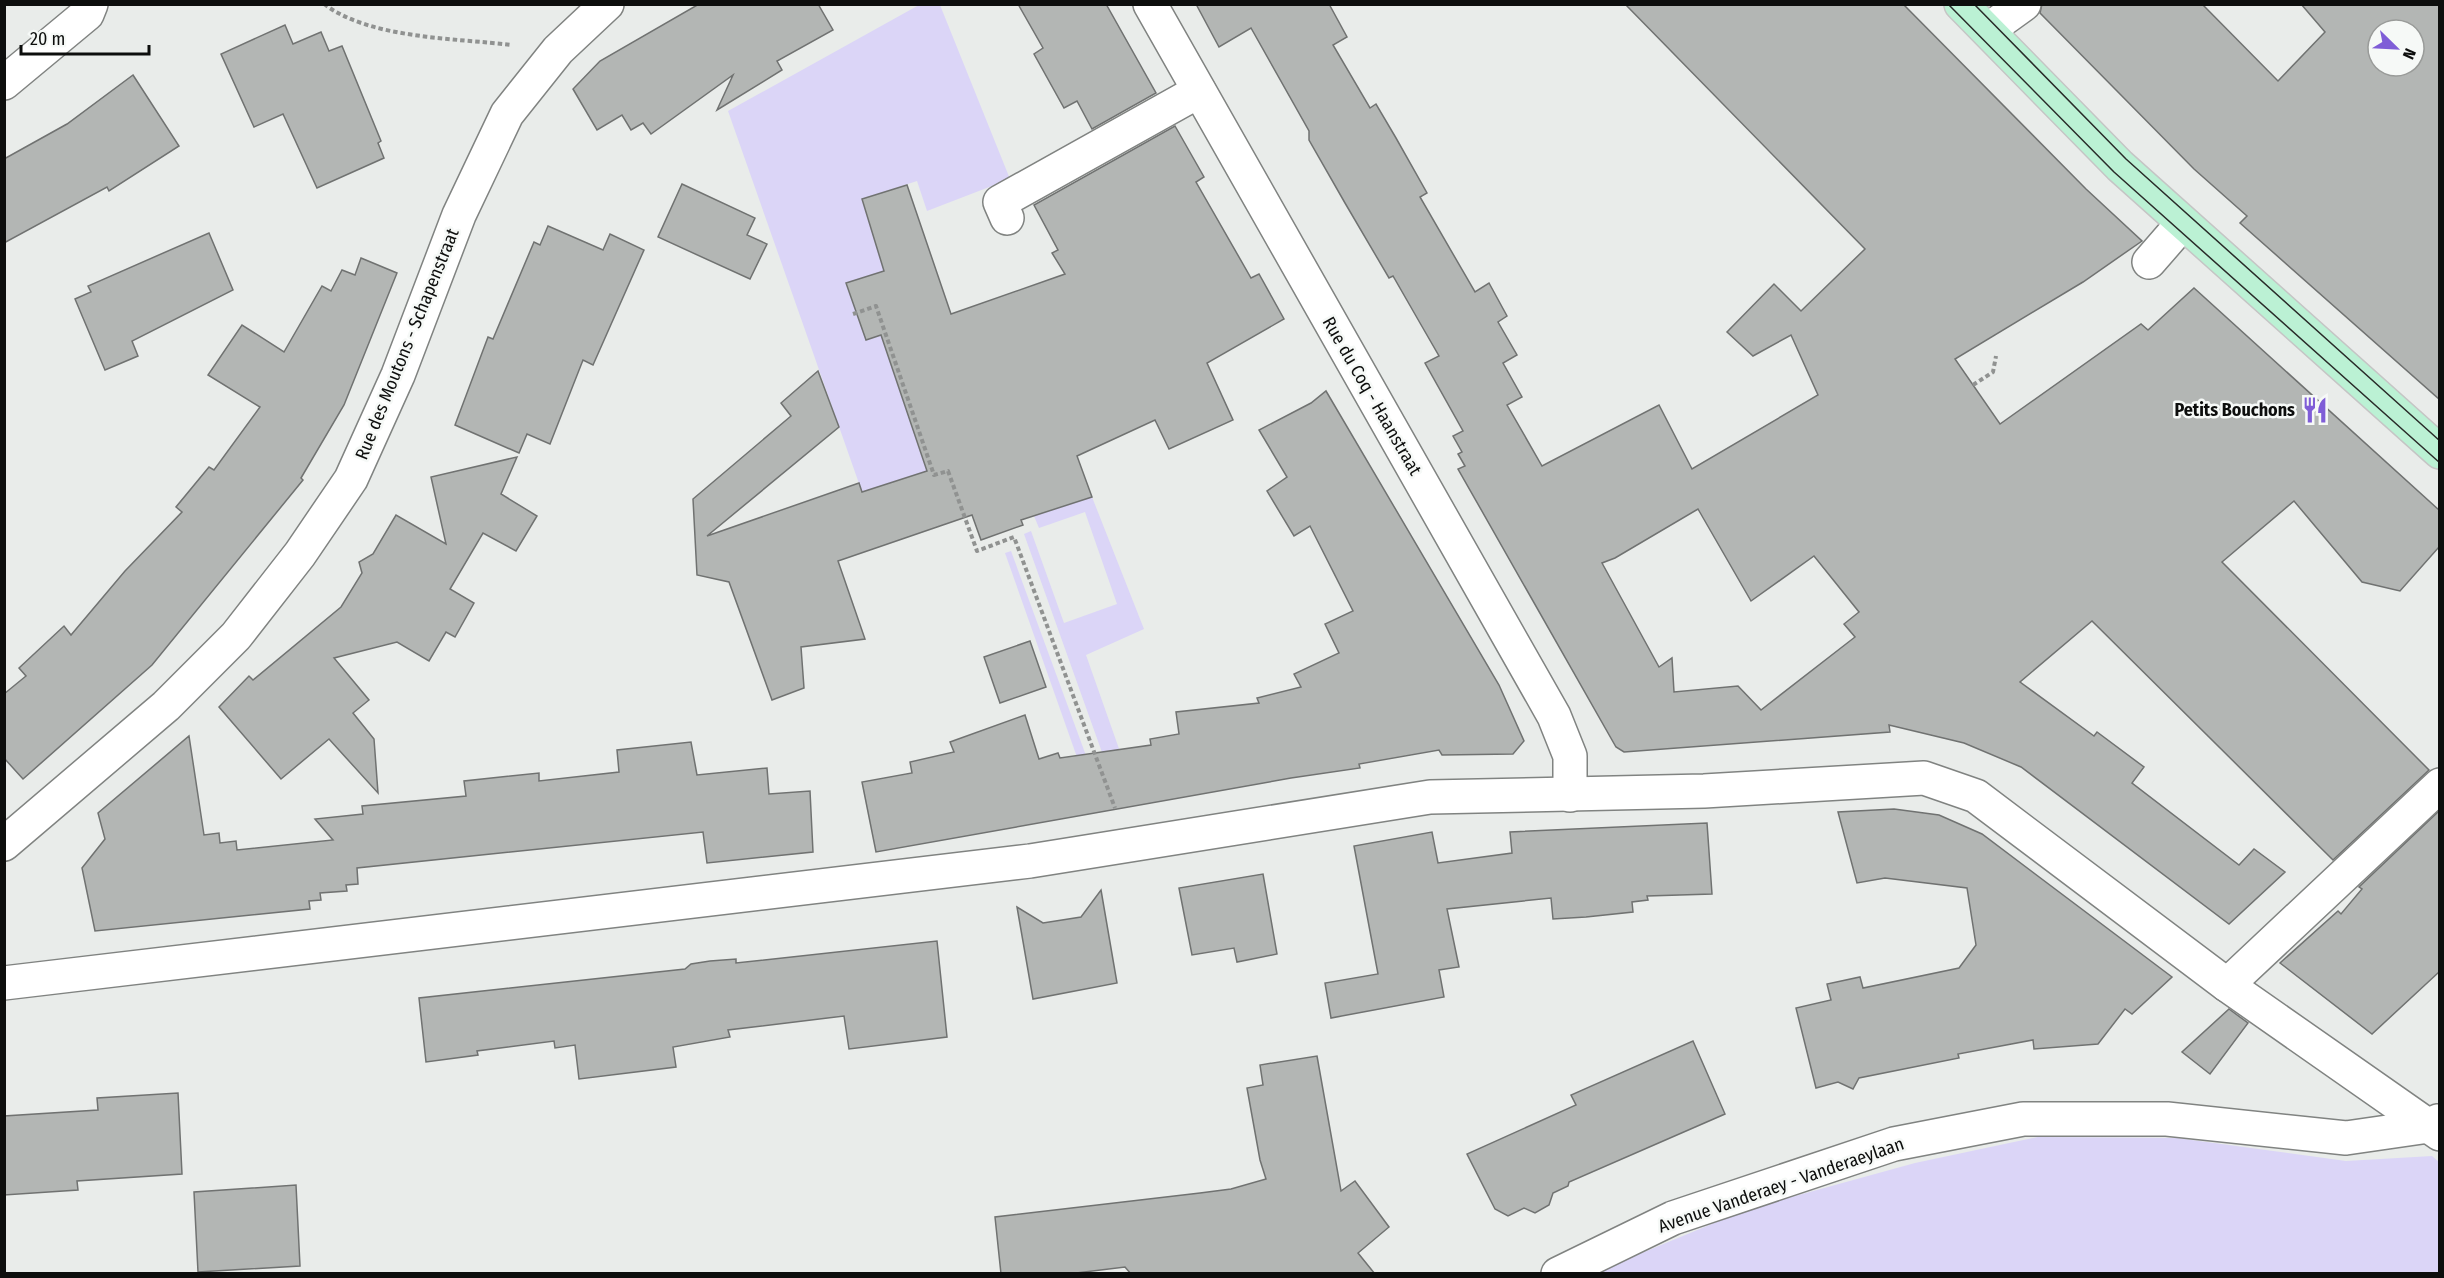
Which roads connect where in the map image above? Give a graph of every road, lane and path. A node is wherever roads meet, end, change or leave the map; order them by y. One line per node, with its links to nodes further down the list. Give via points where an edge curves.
1 (91, 4): 9 (street, via 87,14)
2 (324, 4): 8 (path, via 338,15 374,29)
3 (607, 4): 21 (street, Rue des Moutons - Schapenstraat, via 558,50 507,114 459,215 398,375 351,479 300,554 236,636 166,706)
4 (1150, 4): 10 (street, Rue du Coq - Haanstraat)
5 (1961, 4): 7 (main road)
6 (2024, 4): 7 (street)
7 (1988, 30): 12 (main road)
8 (506, 44)
9 (4, 83)
10 (1199, 91): 11 (street, via 1000,202); 19 (street, Rue du Coq - Haanstraat, via 1554,716 1570,756)
11 (1007, 218)
12 (2182, 224): 13 (street); 17 (main road)
13 (2149, 262)
14 (853, 314): 20 (path, via 876,306 934,476 948,471 976,551 1014,537)
15 (1996, 356): 16 (path, via 1993,372)
16 (1973, 385)
17 (2439, 452)
18 (2439, 785): 23 (street)
19 (1570, 795): 22 (street, via 1430,797 1030,861); 23 (street, via 1924,778 1976,796)
20 (1118, 817)
21 (4, 844)
22 (4, 982)
23 (2227, 985): 24 (street)
24 (2436, 1126): 25 (street, Avenue Vanderaey - Vanderaeylaan, via 2346,1138 2167,1119 2023,1119 1872,1151 1673,1218)
25 (1558, 1274)

